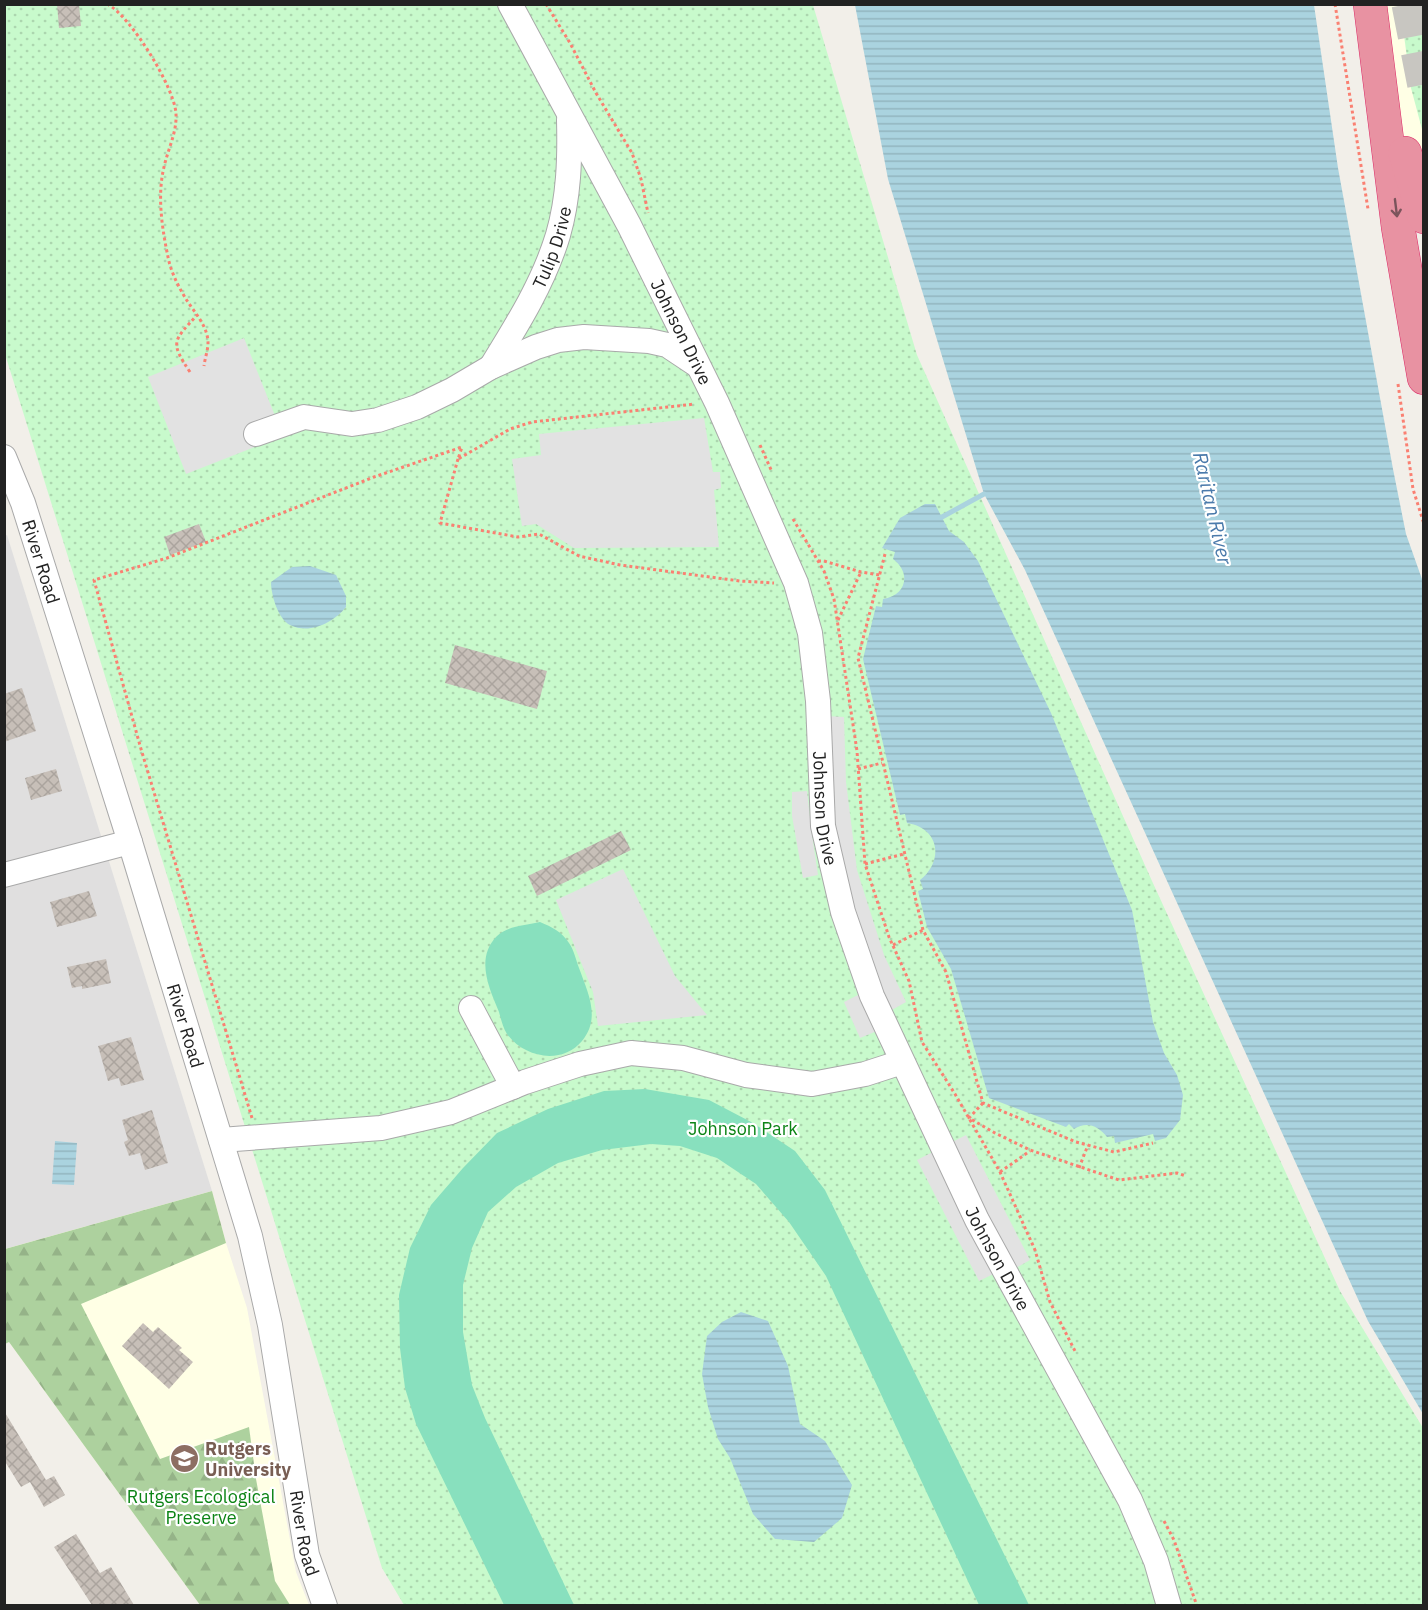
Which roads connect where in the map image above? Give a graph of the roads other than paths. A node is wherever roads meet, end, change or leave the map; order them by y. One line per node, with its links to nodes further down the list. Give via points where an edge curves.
1 (510, 4): 3 (street, Johnson Drive)
2 (1371, 4): 4 (highway, via 1394,113); 7 (highway, one-way to 7, via 1398,227)
3 (569, 114): 5 (street, Tulip Drive, via 568,187 558,235 520,321); 6 (street, Johnson Drive)
4 (1424, 217)
5 (491, 366): 6 (street, Tulip Drive, via 558,340 584,337 667,345); 8 (street, Tulip Drive, via 417,407 378,420 352,423 304,417)
6 (699, 367): 13 (street, Johnson Drive, via 796,582 810,633 817,689 823,826 843,912 872,996)
7 (1424, 378)
8 (256, 434)
9 (4, 457): 10 (street, River Road, via 23,503)
10 (130, 842): 11 (street); 15 (street, River Road)
11 (4, 875)
12 (471, 1008): 14 (street)
13 (902, 1062): 14 (street, via 812,1084 746,1075 683,1058 630,1053 580,1064); 17 (street, Johnson Drive, via 977,1220 1130,1500 1156,1561)
14 (513, 1087): 15 (street, via 451,1112 381,1128)
15 (221, 1140): 16 (street, River Road, via 250,1236 270,1325 307,1555)
16 (325, 1605)
17 (1169, 1605)

